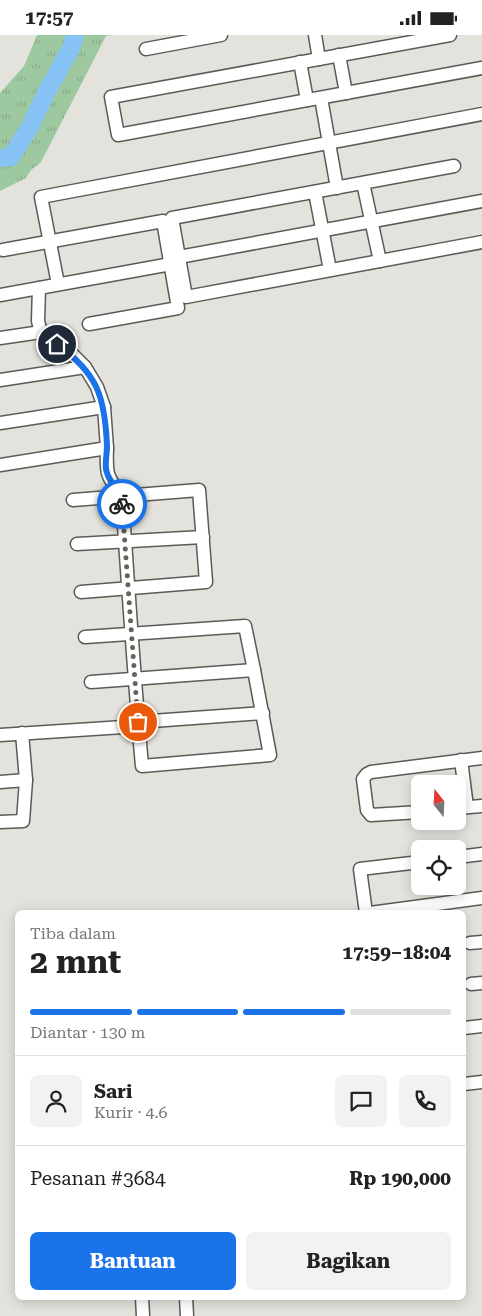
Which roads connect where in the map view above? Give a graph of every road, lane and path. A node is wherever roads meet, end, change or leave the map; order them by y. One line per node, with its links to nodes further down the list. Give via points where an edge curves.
1 (221, 35): 4 (street)
2 (315, 35): 6 (street)
3 (450, 35): 5 (street)
4 (146, 49)
5 (339, 55): 6 (street); 9 (street)
6 (319, 59): 7 (street)
7 (300, 62): 11 (street); 11 (street, via 111,97 118,135)
8 (482, 68): 9 (street)
9 (346, 93): 10 (street)
10 (324, 97): 11 (street); 13 (street)
11 (307, 100)
12 (482, 114): 13 (street)
13 (332, 142): 16 (street); 21 (street, via 41,197)
14 (454, 166): 15 (street)
15 (363, 183): 16 (street); 19 (street)
16 (340, 187): 17 (street)
17 (315, 192): 20 (street); 24 (street, via 172,218)
18 (482, 201): 19 (street)
19 (371, 222): 20 (street); 25 (street)
20 (322, 231): 24 (street); 26 (street)
21 (50, 241): 23 (street); 24 (street, via 163,221); 27 (street)
22 (482, 242): 25 (street)
23 (3, 250)
24 (175, 261): 26 (street, via 186,297); 27 (street); 30 (street, via 178,308)
25 (380, 261): 26 (street)
26 (330, 270)
27 (58, 284): 28 (street)
28 (38, 288): 29 (street); 31 (street)
29 (0, 295)
30 (89, 324)
31 (41, 332): 32 (street); 33 (street)
32 (0, 338)
33 (85, 367): 34 (street); 35 (street)
34 (0, 380)
35 (104, 407): 36 (street); 37 (street)
36 (0, 423)
37 (107, 448): 38 (street); 39 (street, via 109,481)
38 (0, 465)
39 (122, 496): 40 (street); 41 (street, via 200,490); 42 (street)
40 (73, 500)
41 (203, 537): 42 (street); 44 (street, via 206,582)
42 (125, 541): 43 (street); 44 (street)
43 (77, 544)
44 (128, 588): 45 (street); 46 (street)
45 (81, 592)
46 (131, 634): 47 (street); 48 (street, via 245,626); 49 (street)
47 (84, 637)
48 (254, 669): 49 (street); 51 (street)
49 (135, 679): 50 (street); 52 (street)
50 (91, 682)
51 (263, 713): 52 (street); 52 (street, via 270,755 142,766)
52 (139, 724): 53 (street)
53 (22, 733): 54 (street); 58 (street)
54 (0, 735)
55 (482, 758): 56 (street)
56 (461, 760): 57 (street); 62 (street, via 371,772 364,776 367,811 371,815)
57 (461, 775)
58 (26, 781): 59 (street); 63 (street, via 23,821)
59 (0, 782)
60 (482, 806): 61 (street)
61 (466, 808)
62 (411, 813)
63 (0, 822)
64 (482, 855): 65 (street)
65 (466, 856)
66 (411, 863): 68 (street, via 360,869)
67 (482, 898): 69 (street)
68 (366, 910)
69 (392, 910)
70 (482, 1026): 71 (street)
71 (466, 1028)
72 (482, 1082): 73 (street)
73 (466, 1084)
74 (142, 1300): 76 (street)
75 (186, 1300): 77 (street)
76 (143, 1316)
77 (187, 1316)

